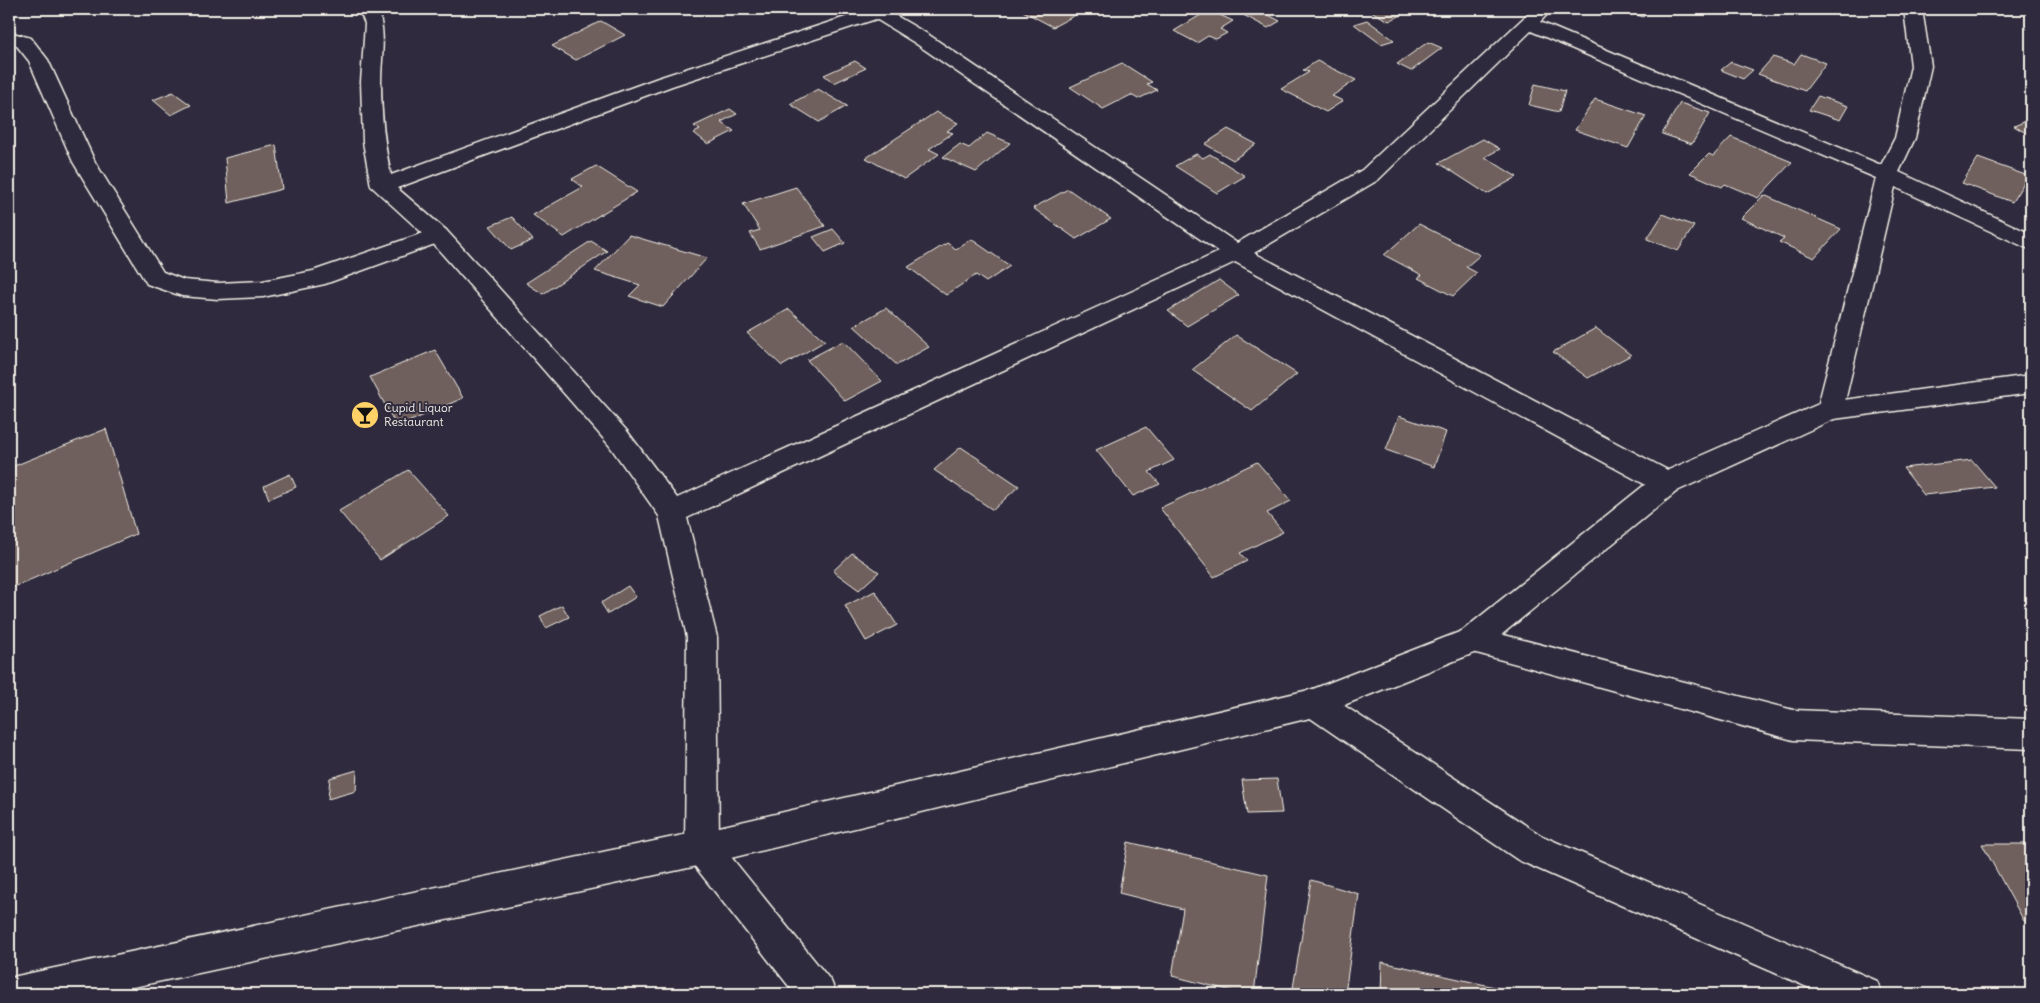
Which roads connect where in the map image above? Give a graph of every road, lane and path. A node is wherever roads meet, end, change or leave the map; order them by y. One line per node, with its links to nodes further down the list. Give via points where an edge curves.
1 (368, 9): 8 (street, via 374,24 371,82 373,142)
2 (1543, 9): 5 (street)
3 (1913, 9): 7 (street, via 1921,66 1905,138)
4 (881, 10): 8 (street, via 665,82); 11 (street)
5 (1528, 23): 7 (street); 11 (street, via 1370,175)
6 (9, 38): 9 (street, via 24,42 38,60 84,162 155,278 182,288 218,291 263,289 317,278)
7 (1887, 175): 10 (street); 13 (street)
8 (382, 186): 9 (street)
9 (438, 235): 15 (street, via 618,438)
10 (2031, 243)
11 (1236, 253): 14 (street); 15 (street)
12 (2031, 384): 13 (street)
13 (1830, 410): 14 (street)
14 (1667, 483): 16 (street)
15 (672, 513): 19 (street, via 702,637)
16 (1474, 640): 17 (street); 18 (street, via 1793,725)
17 (1314, 702): 19 (street); 22 (street, via 1530,848)
18 (2031, 734)
19 (702, 848): 20 (street); 21 (street)
20 (17, 994)
21 (818, 994)
22 (1864, 994)

